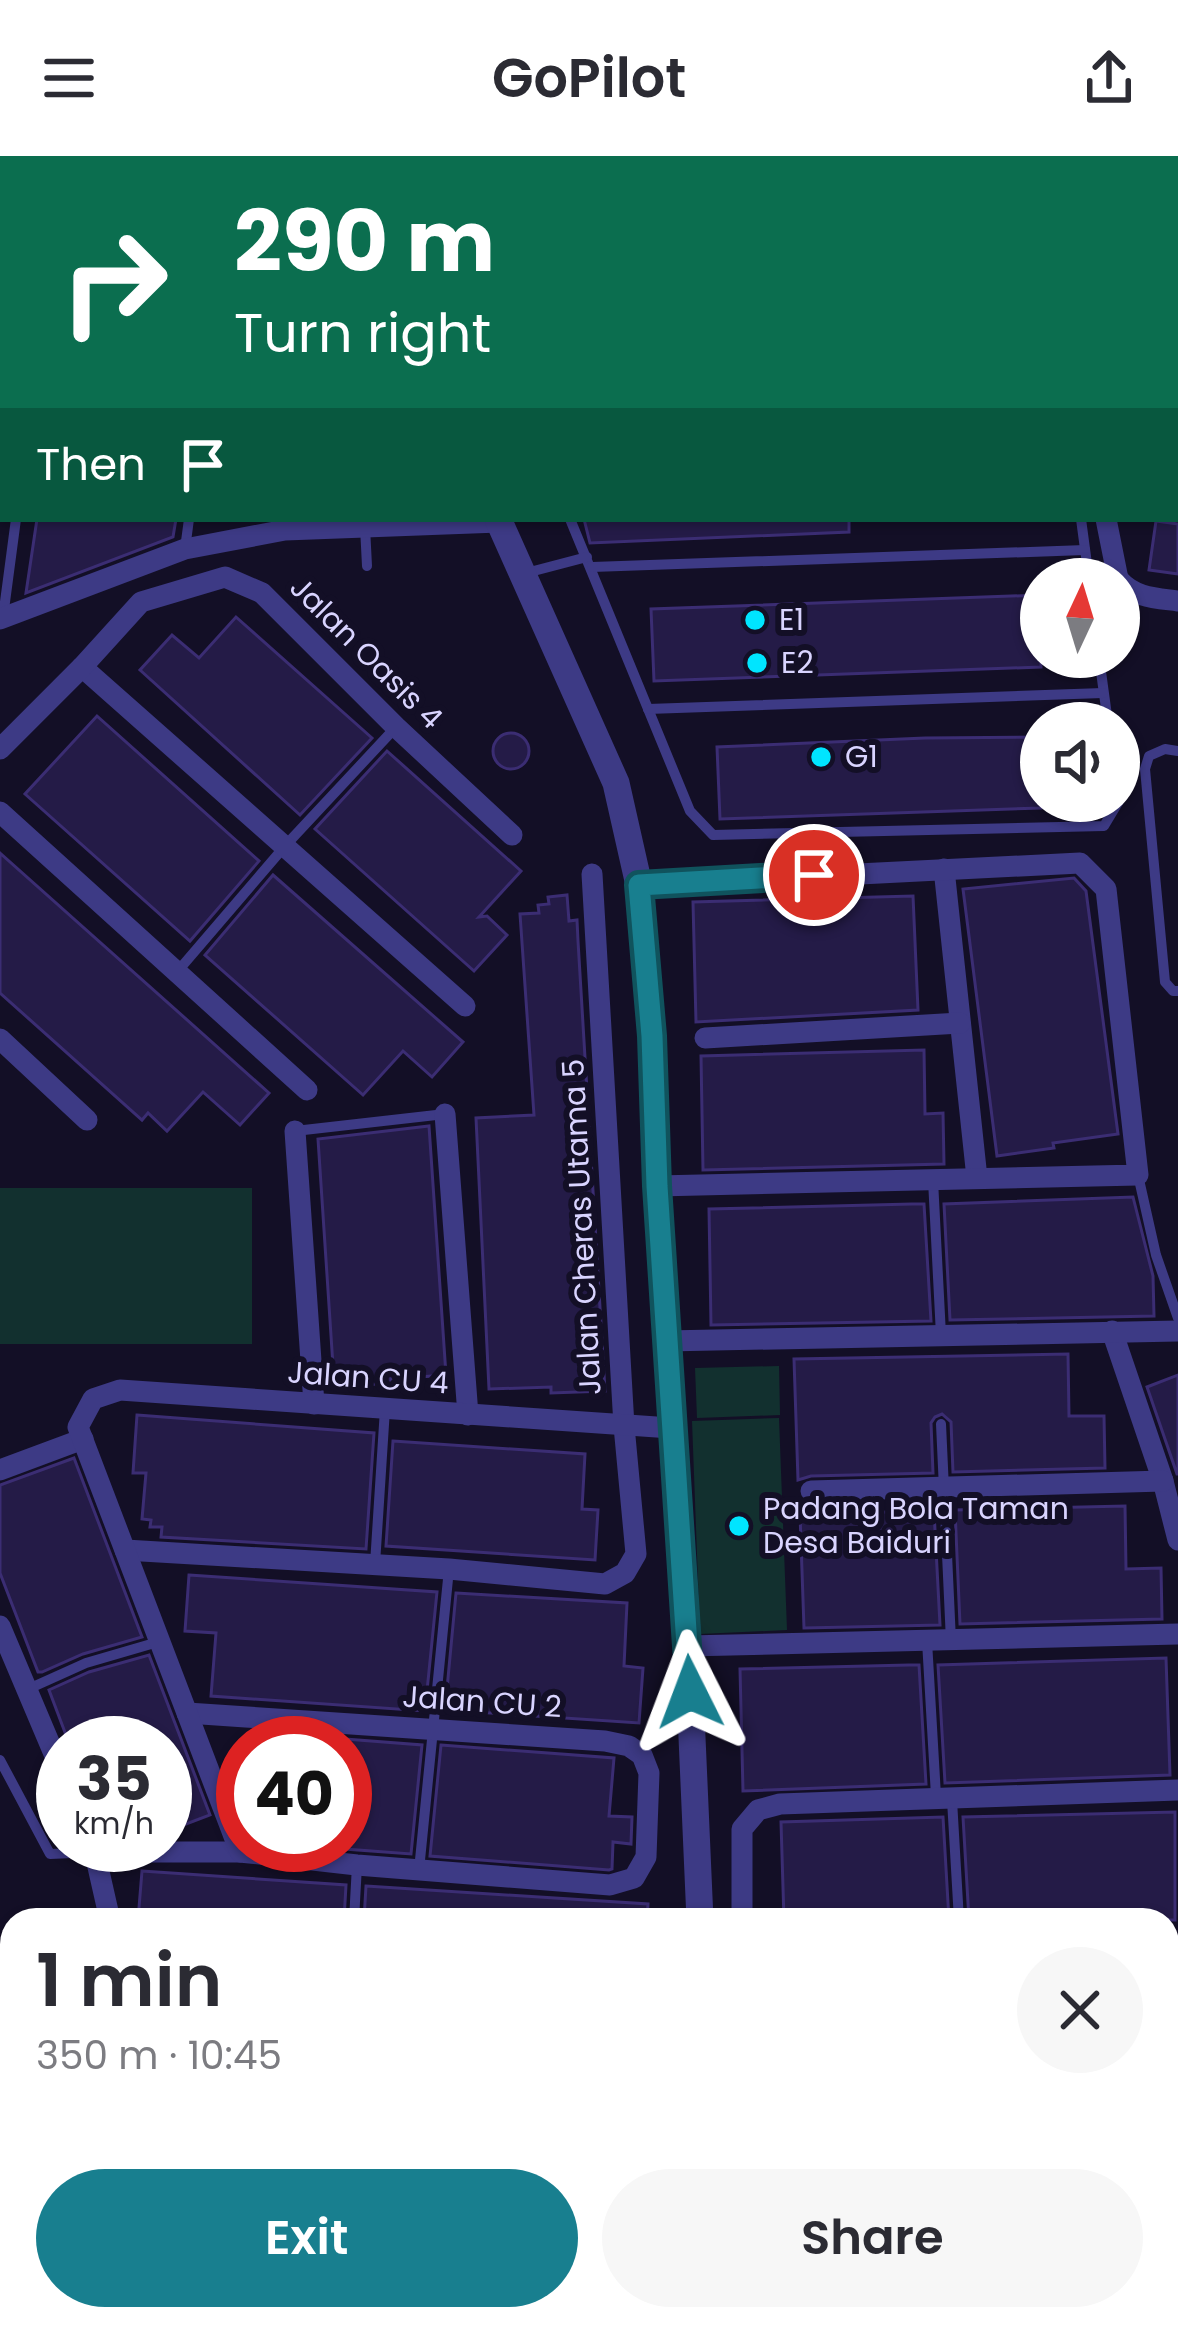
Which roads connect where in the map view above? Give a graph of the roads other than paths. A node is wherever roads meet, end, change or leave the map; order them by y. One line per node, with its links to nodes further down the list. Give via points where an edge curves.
1 (16, 522): 18 (lane)
2 (188, 522): 9 (lane)
3 (447, 522): 8 (street)
4 (500, 522): 15 (street)
5 (571, 522): 13 (lane)
6 (1081, 522): 10 (lane)
7 (1107, 522): 12 (street)
8 (365, 527): 9 (street, via 285,530); 14 (lane)
9 (184, 549): 18 (street)
10 (1085, 550): 11 (lane); 13 (lane)
11 (1086, 558)
12 (1114, 558)
13 (590, 562): 15 (lane); 23 (lane)
14 (367, 566)
15 (523, 574): 33 (street, via 616,783)
16 (1140, 595): 17 (street)
17 (1178, 601)
18 (1, 618)
19 (82, 667): 24 (street, Jalan Oasis 4, via 141,602 225,578 262,593); 25 (street, Jalan Oasis 4); 30 (street)
20 (1101, 678): 21 (lane)
21 (1103, 693): 22 (lane); 23 (lane)
22 (1104, 702)
23 (648, 709): 28 (lane, via 690,811 712,836)
24 (396, 727): 29 (street, Jalan Oasis 4); 30 (lane)
25 (0, 749)
26 (1178, 751): 35 (lane, via 1149,756 1145,770 1165,982)
27 (0, 812): 34 (street)
28 (1106, 822)
29 (512, 835)
30 (284, 846): 34 (lane); 36 (street)
31 (944, 868): 33 (street); 37 (street); 44 (street, via 1080,863 1106,889)
32 (592, 874): 57 (street, Jalan Cheras Utama 5)
33 (639, 885): 47 (street)
34 (177, 972): 40 (street)
35 (1178, 991)
36 (465, 1006)
37 (960, 1024): 38 (street); 45 (street)
38 (705, 1038)
39 (0, 1039): 42 (street)
40 (307, 1090)
41 (445, 1114): 43 (lane); 55 (street)
42 (87, 1120)
43 (295, 1131): 53 (street)
44 (1138, 1175): 45 (street); 48 (lane)
45 (977, 1178): 46 (street)
46 (933, 1180): 47 (street); 51 (lane)
47 (657, 1186): 52 (street)
48 (1178, 1318)
49 (1112, 1331): 50 (street); 51 (street); 61 (street)
50 (1178, 1331)
51 (941, 1335): 52 (street)
52 (666, 1341): 58 (street)
53 (314, 1404): 54 (street, Jalan CU 4); 59 (street, Jalan CU 4, via 120,1390 93,1399)
54 (385, 1409): 55 (street, Jalan CU 4); 66 (lane)
55 (468, 1415): 57 (street, Jalan CU 4)
56 (941, 1424): 62 (lane)
57 (624, 1426): 58 (street, Jalan CU 4); 67 (street, Jalan Cheras Utama 5, via 636,1554 625,1573 605,1584)
58 (671, 1428): 73 (street)
59 (81, 1433): 60 (street, Jalan CU 4); 65 (street)
60 (0, 1470)
61 (1163, 1481): 62 (street); 64 (street)
62 (944, 1487): 63 (street); 72 (lane)
63 (811, 1491)
64 (1178, 1540)
65 (124, 1550): 66 (street); 70 (street)
66 (375, 1564): 67 (street)
67 (449, 1569): 78 (lane)
68 (0, 1626): 74 (street)
69 (1178, 1634): 72 (street)
70 (159, 1641): 74 (lane); 76 (street)
71 (927, 1641): 72 (street); 73 (street); 82 (lane)
72 (951, 1641)
73 (688, 1646): 90 (street)
74 (24, 1685): 75 (street); 77 (street)
75 (0, 1689)
76 (187, 1713): 78 (street, Jalan CU 2); 80 (street)
77 (37, 1716)
78 (433, 1728): 85 (lane); 85 (street, Jalan CU 2, via 629,1746 649,1773 646,1858 634,1878 610,1885)
79 (0, 1760): 83 (lane)
80 (216, 1789)
81 (1178, 1790): 82 (street)
82 (944, 1796): 91 (street, via 758,1810 742,1829); 92 (lane)
83 (36, 1828)
84 (372, 1866): 85 (street)
85 (419, 1870)
86 (100, 1872): 88 (street)
87 (356, 1872): 89 (lane)
88 (108, 1908)
89 (354, 1908)
90 (699, 1908)
91 (742, 1908)
92 (958, 1908)

